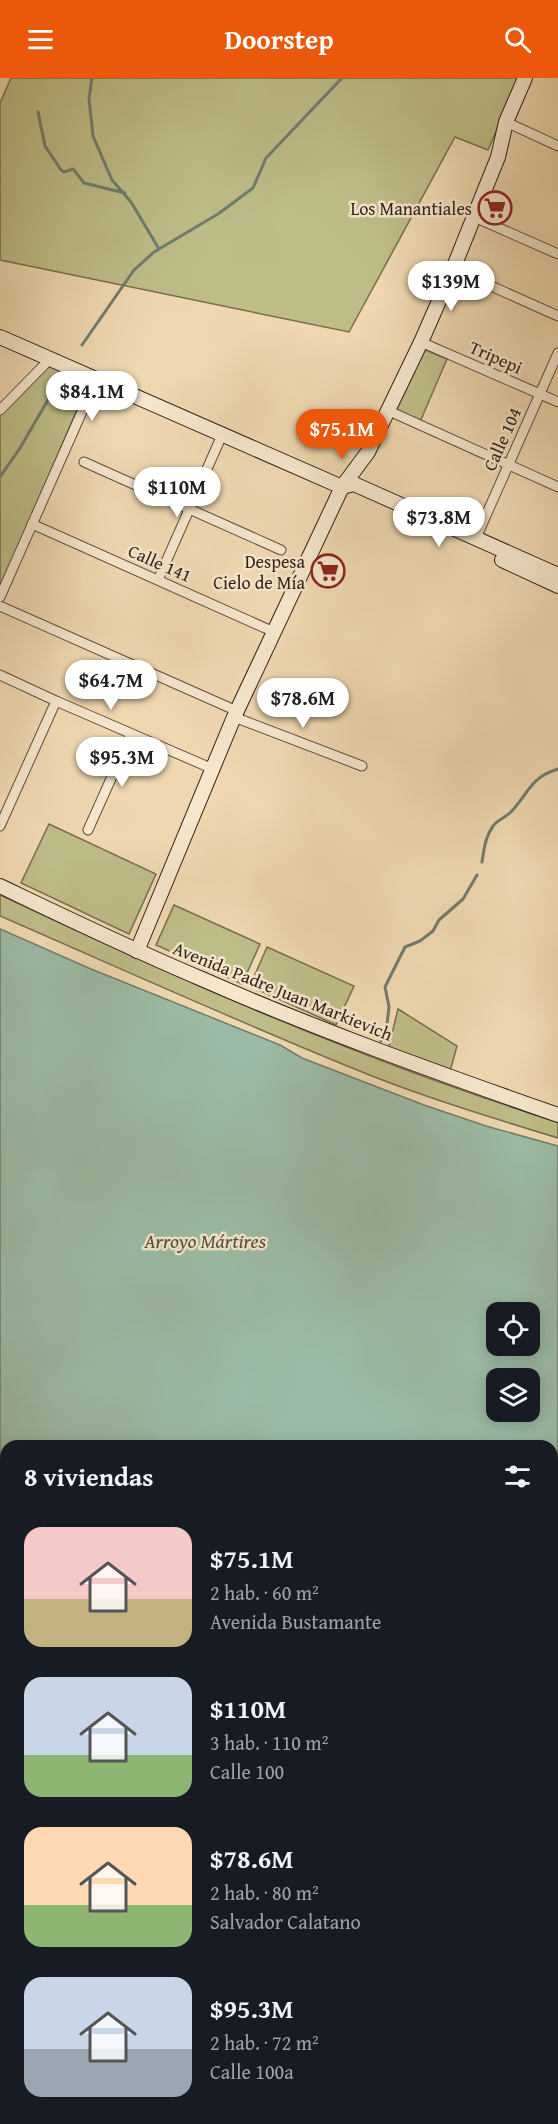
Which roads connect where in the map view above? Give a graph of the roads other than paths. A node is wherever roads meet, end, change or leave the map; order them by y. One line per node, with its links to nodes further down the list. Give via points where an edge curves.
1 (525, 78): 2 (street)
2 (506, 122): 3 (street); 4 (street, via 498,157)
3 (558, 146)
4 (474, 217): 5 (street); 6 (street)
5 (558, 254)
6 (453, 269): 7 (street); 9 (street)
7 (558, 316)
8 (0, 338): 11 (street)
9 (421, 342): 13 (street, Tripepi); 16 (street)
10 (558, 353): 13 (street, Calle 104)
11 (50, 359): 12 (street); 15 (street)
12 (96, 380): 17 (street); 23 (street)
13 (540, 394): 14 (street, Tripepi); 19 (street, Calle 104)
14 (558, 402)
15 (0, 410)
16 (389, 411): 19 (street); 20 (street)
17 (222, 435): 20 (street); 22 (street)
18 (84, 462): 22 (street)
19 (509, 465): 21 (street); 24 (street, Calle 104)
20 (346, 487): 24 (street, via 354,484); 28 (street); 31 (street)
21 (558, 487)
22 (189, 509): 25 (street); 27 (street)
23 (32, 525): 27 (street, Calle 141); 29 (street)
24 (476, 538): 26 (street)
25 (281, 550)
26 (558, 575)
27 (158, 580): 31 (street, Calle 141)
28 (558, 586)
29 (0, 597)
30 (0, 606): 34 (street)
31 (274, 632): 34 (street)
32 (0, 675): 33 (street)
33 (56, 701): 35 (street); 38 (street)
34 (236, 714): 36 (street); 37 (street)
35 (131, 734): 37 (street); 39 (street)
36 (362, 766)
37 (213, 769): 41 (street)
38 (0, 826)
39 (88, 830)
40 (0, 885): 41 (street, Avenida Padre Juan Markievich)
41 (137, 951): 42 (street, Avenida Padre Juan Markievich, via 354,1041)
42 (558, 1115)

